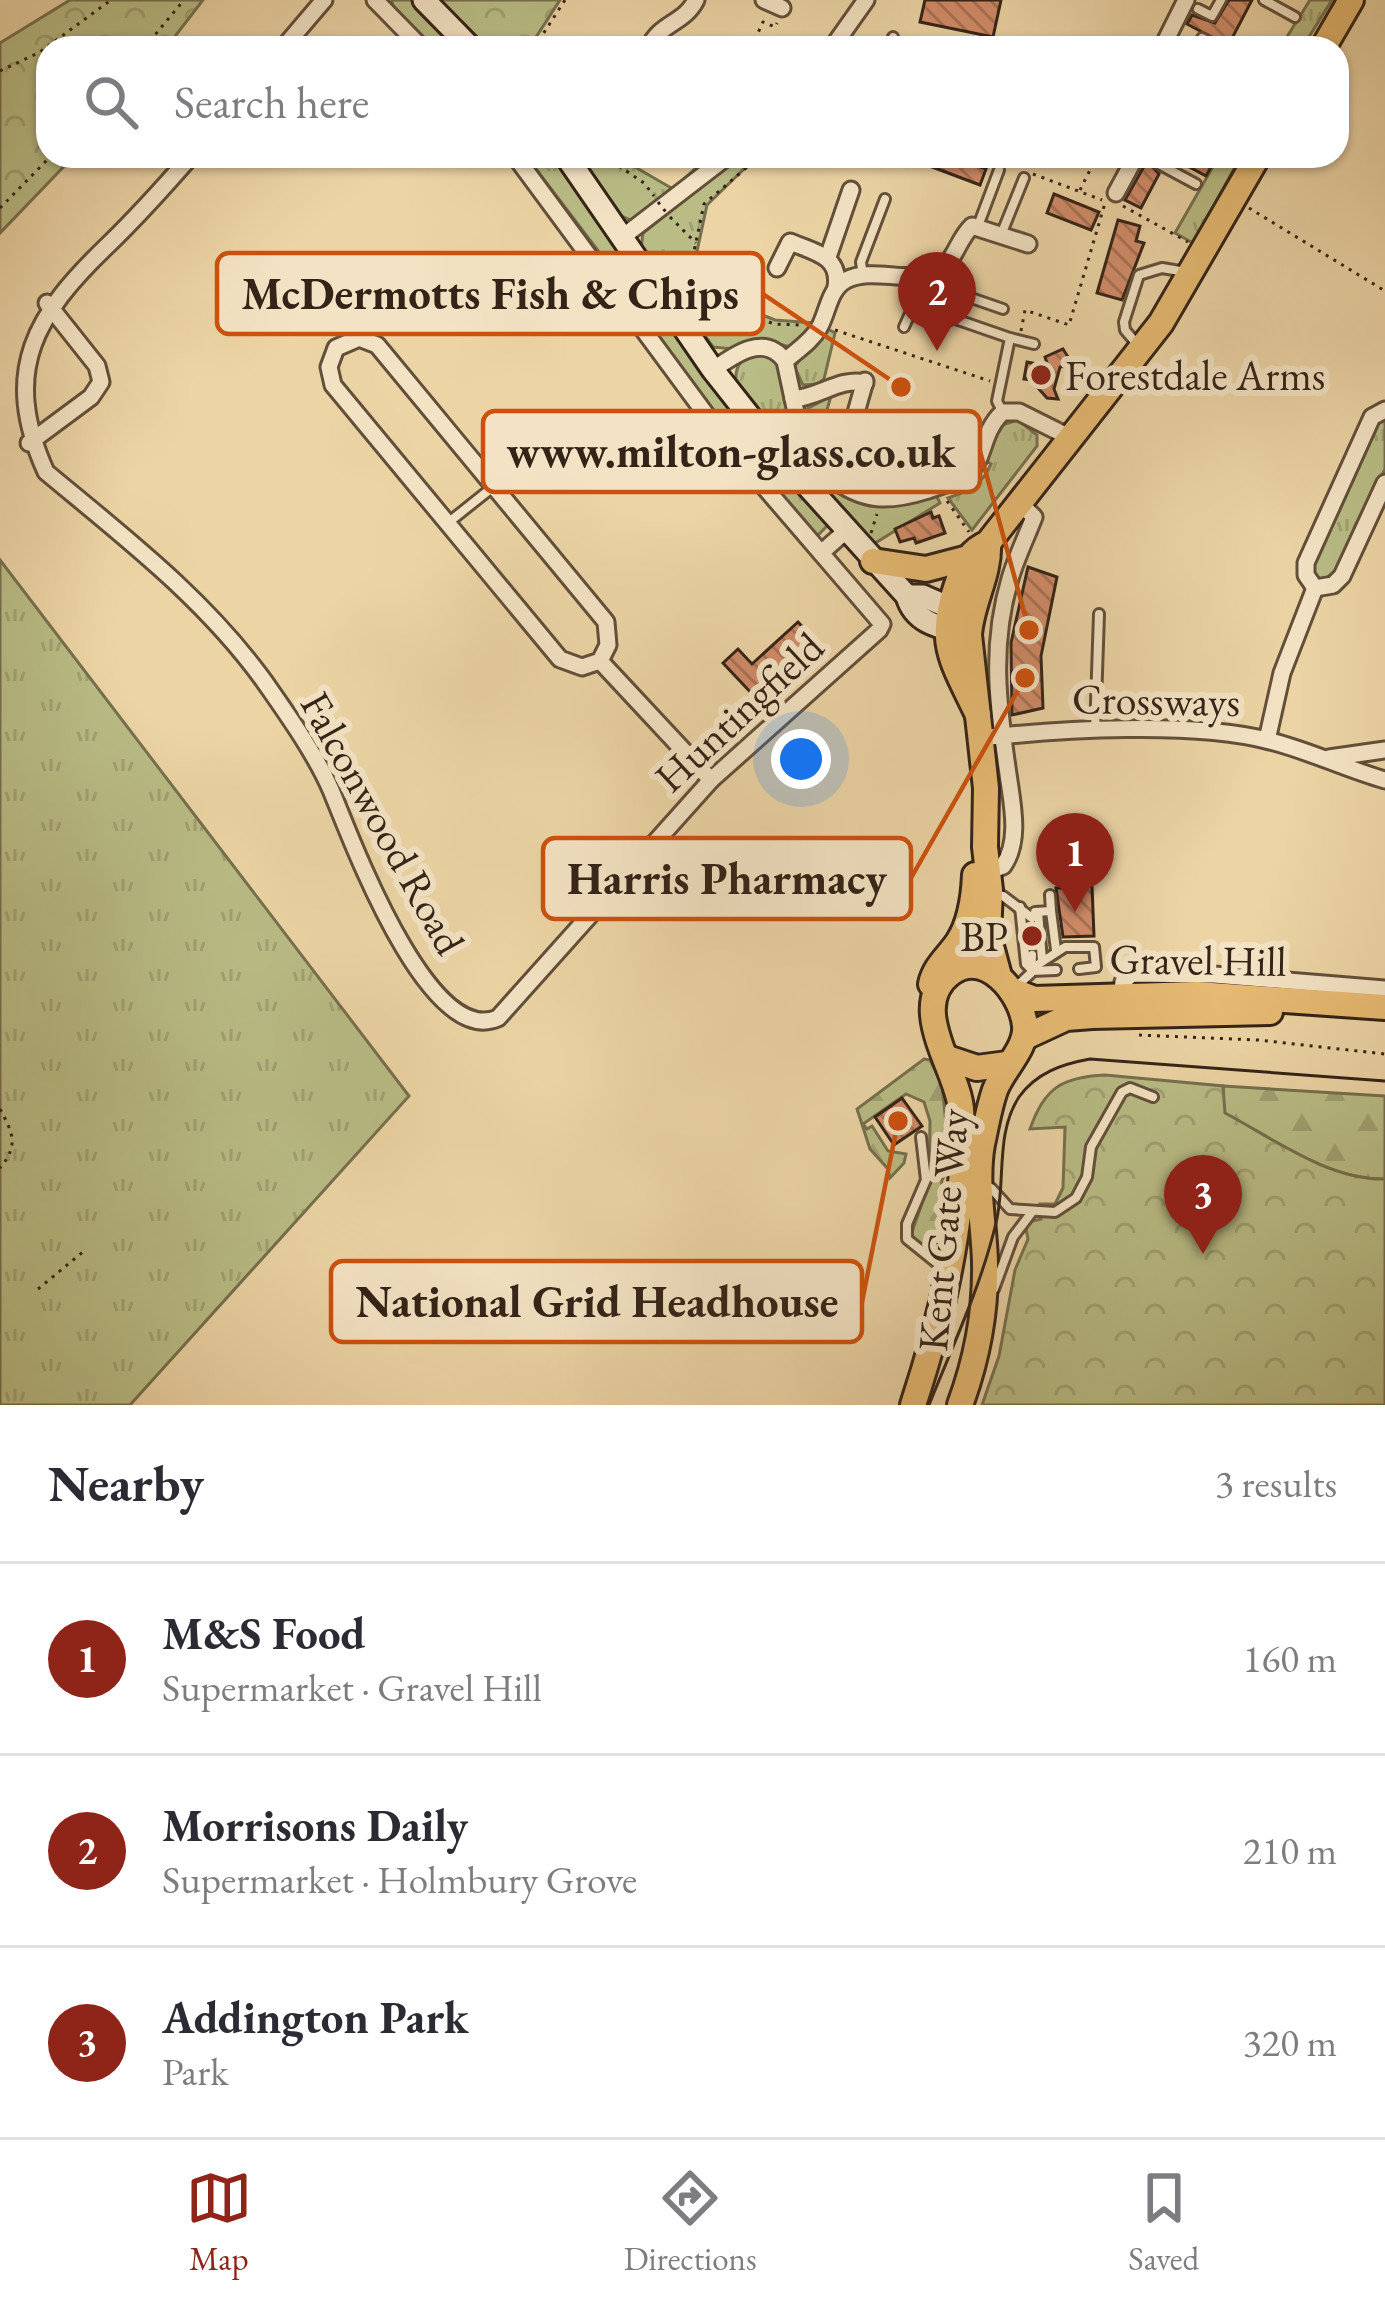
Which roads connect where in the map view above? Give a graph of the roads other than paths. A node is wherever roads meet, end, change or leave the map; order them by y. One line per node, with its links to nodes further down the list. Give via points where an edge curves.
1 (324, 0): 13 (street)
2 (424, 0): 15 (street)
3 (696, 0): 16 (street)
4 (764, 0): 11 (street)
5 (866, 0): 17 (street)
6 (1221, 0): 10 (lane, via 1212,16)
7 (1264, 0): 12 (lane)
8 (1352, 0): 19 (main road)
9 (378, 1): 14 (street)
10 (1192, 4): 18 (street)
11 (783, 8)
12 (1295, 17)
13 (293, 36)
14 (411, 36)
15 (459, 36)
16 (655, 36)
17 (840, 36)
18 (1169, 36)
19 (1330, 36)
20 (180, 168): 43 (street, Falconwood Road)
21 (524, 168): 64 (street, Huntingfield, via 730,447)
22 (575, 168): 35 (street)
23 (712, 168): 35 (street)
24 (1132, 168): 32 (street)
25 (1167, 168): 29 (lane)
26 (1251, 168): 38 (main road)
27 (999, 170): 33 (lane)
28 (1024, 174): 34 (lane)
29 (1196, 184)
30 (851, 190): 37 (street)
31 (885, 199): 40 (lane)
32 (1120, 200)
33 (978, 226): 34 (street); 41 (street)
34 (1001, 235): 36 (street)
35 (624, 236): 51 (street)
36 (1028, 244)
37 (828, 257): 39 (street, via 790,242); 42 (street)
38 (1196, 262): 49 (main road); 49 (lane, via 1139,275 1124,322)
39 (777, 268)
40 (862, 276): 41 (street); 42 (street)
41 (925, 279): 44 (lane); 46 (lane)
42 (836, 287): 50 (street, via 821,324)
43 (47, 303): 57 (street, Falconwood Road, via 22,337 14,368); 57 (street, via 101,382)
44 (1003, 309)
45 (935, 312): 47 (lane)
46 (904, 327)
47 (1014, 339): 48 (lane); 54 (lane, via 997,401)
48 (1034, 344)
49 (1141, 349): 56 (main road)
50 (785, 361): 51 (street, via 764,346); 52 (street)
51 (713, 370): 62 (street)
52 (794, 399): 54 (street, via 810,460 853,492 881,500 936,488 973,469); 55 (street, via 865,382)
53 (1385, 410): 66 (street, via 1372,417 1306,562)
54 (1003, 412): 56 (street)
55 (853, 423)
56 (1071, 438): 60 (main road)
57 (28, 443): 92 (street, Falconwood Road, via 46,472 172,578 264,682 330,787 351,847 420,974 465,1018)
58 (1385, 483): 66 (street, via 1342,576)
59 (493, 487): 61 (lane); 61 (street, via 377,345 358,338 336,348 333,385); 69 (street, via 606,622)
60 (1020, 503): 63 (main road); 70 (street, via 1034,517 1010,577)
61 (448, 523): 69 (street, via 560,659 582,667)
62 (847, 530): 64 (street); 65 (street)
63 (976, 546): 65 (main road, via 926,569); 68 (main road)
64 (820, 553): 75 (street, Huntingfield, via 880,617 879,630)
65 (869, 557): 68 (street, via 928,623)
66 (1315, 588): 72 (street)
67 (1099, 614): 71 (lane)
68 (958, 622): 70 (main road, via 950,656)
69 (600, 662): 75 (street)
70 (987, 730): 71 (street, Crossways); 77 (main road)
71 (1095, 732): 72 (street, Crossways)
72 (1267, 740): 74 (street, Crossways)
73 (1385, 750): 74 (street, Crossways)
74 (1326, 758): 76 (street, Crossways)
75 (711, 780): 92 (street, Huntingfield, via 498,1018)
76 (1385, 780)
77 (988, 871): 80 (lane, via 1003,896); 86 (main road, via 989,951); 90 (main road, via 977,862 968,922 934,971)
78 (1050, 895): 79 (lane)
79 (1051, 911): 80 (lane); 81 (lane)
80 (1029, 912): 82 (lane); 84 (lane)
81 (1056, 950): 82 (lane); 83 (lane, via 1094,947 1096,967)
82 (1037, 958): 84 (lane)
83 (1079, 969)
84 (1031, 970): 85 (lane); 86 (lane, via 1025,981)
85 (1056, 970)
86 (1005, 983): 88 (main road, Gravel Hill, via 1034,999); 90 (main road, via 978,966 954,971); 93 (main road)
87 (1385, 989): 88 (street, Gravel Hill, via 1132,974)
88 (1121, 991): 89 (main road, Gravel Hill)
89 (1385, 1006)
90 (934, 1010): 94 (main road)
91 (1385, 1022): 93 (main road, Gravel Hill, via 1265,1012 1091,1016)
92 (482, 1023)
93 (1025, 1037): 95 (main road)
94 (947, 1058): 95 (main road, via 977,1069); 100 (main road, Kent Gate Way, via 962,1130)
95 (1007, 1064): 98 (main road, Kent Gate Way)
96 (1153, 1097): 99 (lane, via 1122,1091 1091,1147 1076,1198 1055,1212)
97 (921, 1137): 100 (lane, via 926,1180 907,1239)
98 (981, 1152): 99 (lane, via 992,1194 1010,1209); 101 (main road, Kent Gate Way)
99 (1034, 1211): 101 (lane, via 1013,1237)
100 (949, 1272): 102 (main road, Kent Gate Way)
101 (982, 1317): 103 (main road, Kent Gate Way)
102 (913, 1405)
103 (960, 1405)

